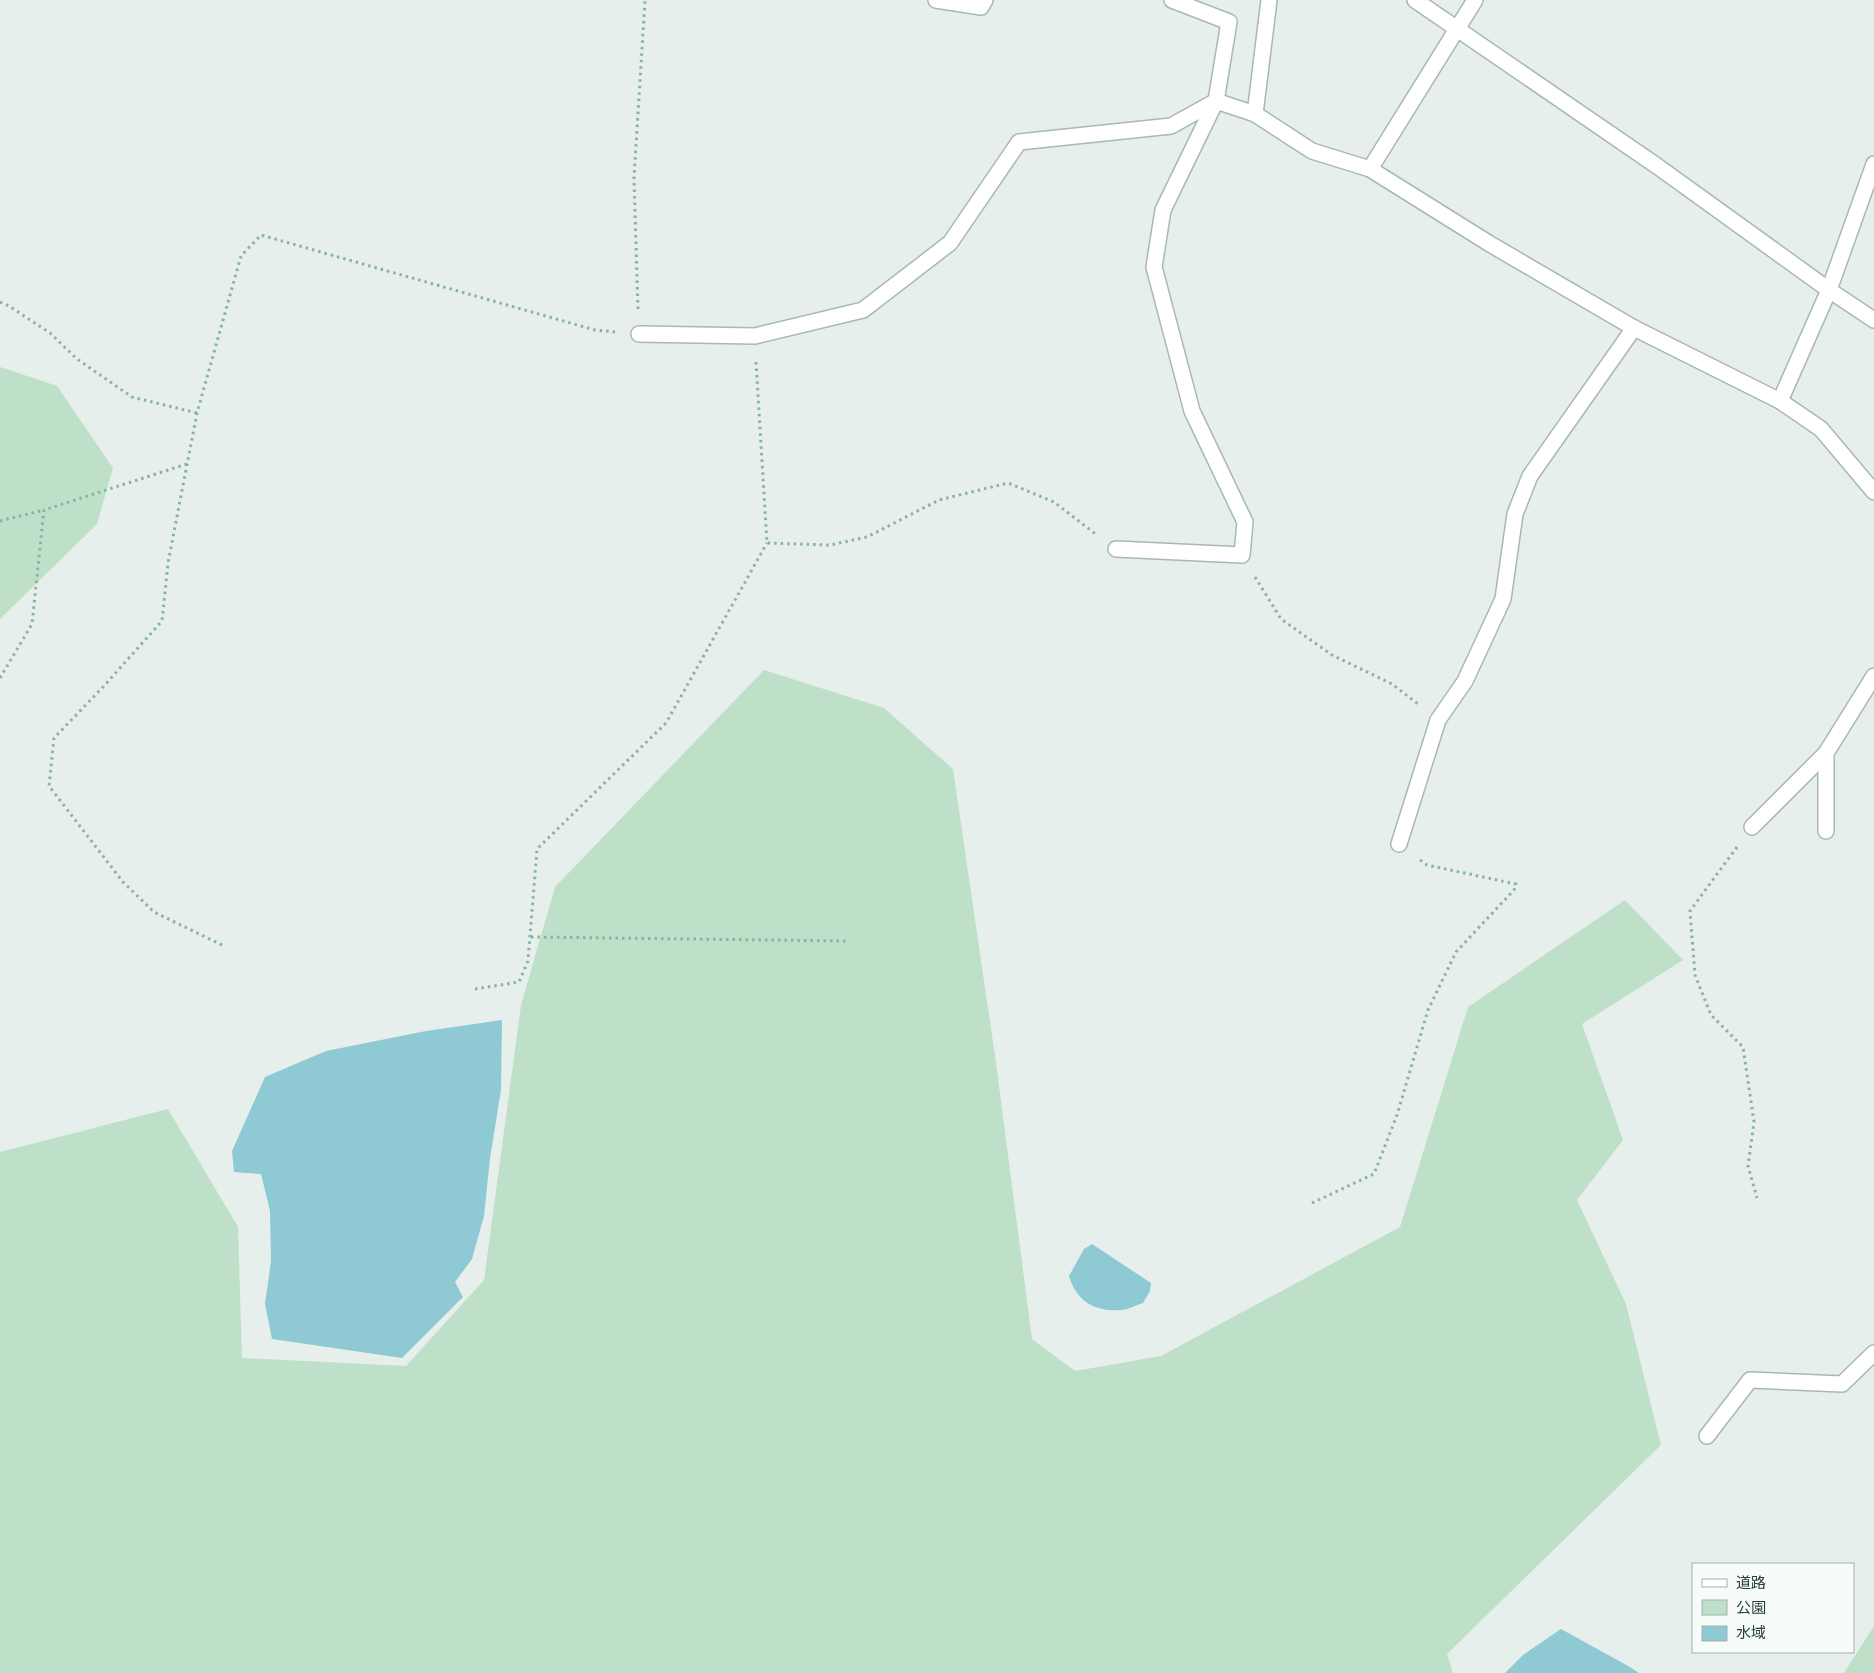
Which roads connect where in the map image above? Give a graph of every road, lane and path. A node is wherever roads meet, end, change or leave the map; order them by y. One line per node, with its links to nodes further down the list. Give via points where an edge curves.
1 (645, 0): 17 (path, via 634,178)
2 (936, 0): 3 (street, via 981,7)
3 (985, 0)
4 (1172, 0): 9 (street, via 1229,22)
5 (1269, 0): 10 (street)
6 (1415, 0): 8 (street)
7 (1475, 0): 8 (street)
8 (1456, 29): 12 (street); 13 (street, via 1657,166)
9 (1216, 101): 10 (street); 18 (street, via 1171,126 1019,142 950,242 863,310); 27 (street, via 1163,210 1154,267 1192,411 1245,522)
10 (1255, 114): 12 (street, via 1312,151)
11 (1874, 164): 13 (street)
12 (1370, 169): 16 (street)
13 (1829, 290): 15 (street); 19 (street)
14 (0, 302): 20 (path, via 50,333 78,359 132,397)
15 (1874, 320)
16 (1634, 328): 19 (street); 30 (street, via 1530,476 1515,514 1503,599 1465,681)
17 (639, 334): 18 (street); 20 (path, via 595,330 261,235 241,256)
18 (755, 336): 25 (path)
19 (1780, 401): 22 (street, via 1821,428)
20 (197, 413): 21 (path)
21 (187, 464): 23 (path); 37 (path, via 168,563 162,621 54,738 49,786 123,882 154,912)
22 (1874, 492)
23 (44, 510): 24 (path); 29 (path, via 32,624)
24 (0, 521)
25 (767, 543): 26 (path, via 830,545 867,537 939,500 1008,483 1054,502); 35 (path, via 666,723 537,849)
26 (1116, 549): 27 (street)
27 (1242, 555): 30 (path, via 1281,619 1332,655 1392,684)
28 (1874, 676): 31 (street)
29 (0, 678)
30 (1438, 720): 34 (street)
31 (1826, 753): 32 (street); 33 (street)
32 (1752, 827): 39 (path, via 1690,911 1695,975 1711,1015 1743,1047 1754,1122 1748,1166)
33 (1826, 830)
34 (1399, 844): 40 (path, via 1427,865 1516,884 1456,952 1428,1010 1398,1115 1374,1174)
35 (531, 937): 36 (path); 38 (path, via 528,961 520,982)
36 (848, 941)
37 (222, 945)
38 (475, 988)
39 (1757, 1198)
40 (1312, 1203)
41 (1874, 1353): 42 (street, via 1842,1384 1750,1380)
42 (1707, 1436)

